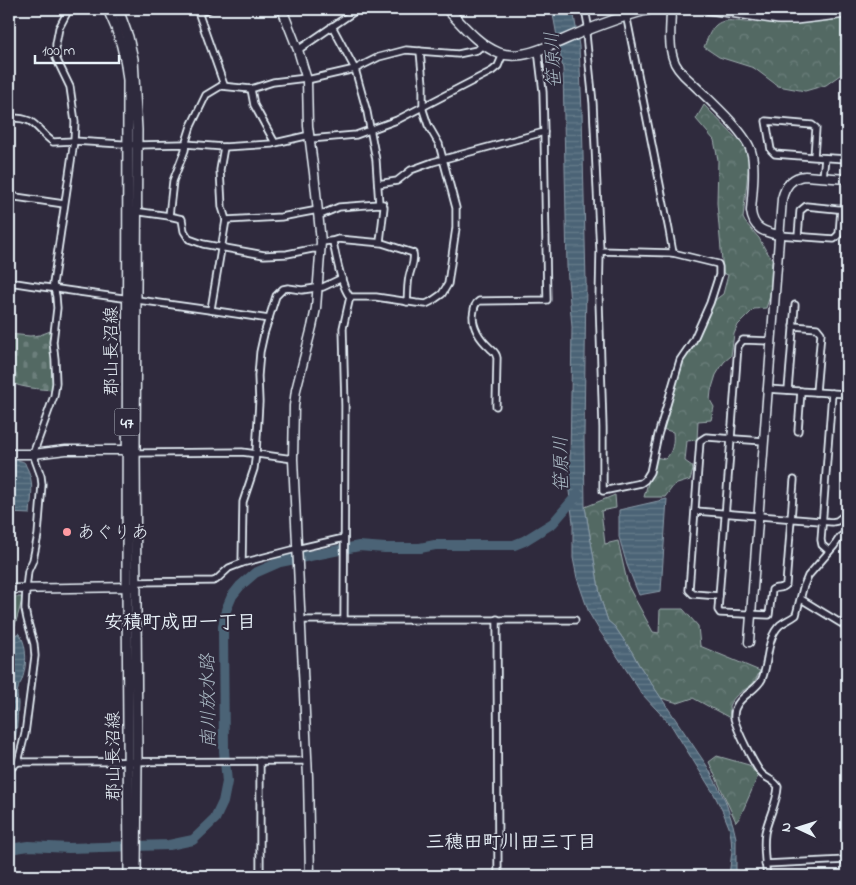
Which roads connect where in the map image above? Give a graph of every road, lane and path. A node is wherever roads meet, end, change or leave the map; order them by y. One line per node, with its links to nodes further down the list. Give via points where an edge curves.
1 (69, 9): 33 (street, via 59,28 56,58 70,87)
2 (108, 9): 36 (main road, 郡山長沼線 / 47, via 120,38 126,65)
3 (118, 9): 36 (main road, 郡山長沼線 / 47, via 128,38 135,77)
4 (209, 9): 13 (street)
5 (282, 9): 21 (street)
6 (344, 9): 16 (street)
7 (358, 9): 16 (street)
8 (447, 9): 19 (main road)
9 (585, 9): 18 (street)
10 (651, 9): 14 (main road)
11 (672, 9): 53 (street, via 673,60 746,140 752,151 752,218 764,232)
12 (708, 9): 15 (main road, via 779,19)
13 (198, 11): 26 (street)
14 (626, 12): 18 (main road); 60 (street)
15 (847, 14)
16 (347, 16): 17 (street)
17 (332, 26): 21 (street); 24 (street)
18 (586, 31): 20 (main road); 59 (street)
19 (484, 44): 22 (street, via 477,50 451,55); 23 (main road)
20 (540, 49): 23 (main road, via 519,55); 31 (street)
21 (298, 50): 25 (street)
22 (420, 51): 24 (street, via 406,50 379,57); 28 (street)
23 (503, 54): 28 (street, via 492,71)
24 (355, 69): 25 (street); 30 (street)
25 (307, 79): 27 (street, via 274,82); 32 (street)
26 (224, 85): 27 (street); 35 (street, via 206,95)
27 (251, 89): 34 (street, via 254,105)
28 (423, 107): 30 (street); 41 (street)
29 (9, 118): 33 (street, via 34,123 53,142)
30 (370, 129): 32 (street, via 356,135); 44 (street)
31 (544, 132): 41 (street); 79 (street, via 547,300 479,301 474,310 478,337 496,353)
32 (310, 137): 34 (street); 50 (street)
33 (74, 141): 36 (street); 46 (street)
34 (275, 143): 37 (street)
35 (185, 144): 36 (street); 37 (street); 51 (street, via 173,181)
36 (132, 145): 49 (main road, 郡山長沼線 / 47)
37 (224, 147): 52 (street, via 220,170)
38 (814, 157): 38 (street, via 816,128 766,121 771,150 775,154); 39 (street)
39 (825, 158): 40 (street); 42 (street)
40 (847, 159)
41 (443, 160): 44 (street, via 413,169 397,181); 67 (street, via 456,215 448,284 442,294 430,303)
42 (823, 177): 43 (street); 53 (street, via 801,176 787,185 782,199)
43 (847, 179)
44 (378, 184): 47 (street)
45 (9, 196): 46 (street)
46 (64, 204): 63 (street)
47 (379, 204): 50 (street, via 340,207); 56 (street, via 384,207)
48 (844, 209): 54 (street, via 839,234 834,239); 54 (street, via 806,206 801,209)
49 (131, 211): 51 (street); 66 (main road, 郡山長沼線 / 47)
50 (318, 213): 52 (street); 57 (street)
51 (169, 216): 58 (street, via 182,220 189,239)
52 (226, 220): 58 (street)
53 (779, 235): 54 (street); 72 (street)
54 (798, 236)
55 (332, 241): 56 (street); 57 (street); 61 (street)
56 (380, 242): 67 (street, via 414,253)
57 (321, 245): 58 (street, via 302,252 268,255); 64 (street)
58 (222, 248): 69 (street)
59 (600, 251): 60 (street); 60 (street, via 603,491 641,483 650,472 676,371 693,341 717,283 718,264)
60 (673, 254)
61 (342, 278): 64 (street); 65 (street)
62 (9, 282): 63 (street)
63 (54, 288): 66 (street); 86 (street, via 57,308 53,342 56,383)
64 (318, 288): 70 (street, via 281,291 276,296); 87 (street, via 296,390)
65 (350, 297): 67 (street); 96 (street, via 344,328)
66 (132, 299): 69 (street); 83 (main road, 郡山長沼線 / 47)
67 (407, 302)
68 (795, 305): 71 (street)
69 (211, 309): 70 (street)
70 (269, 319): 84 (street, via 259,360)
71 (793, 326): 74 (street); 76 (street, via 817,328 821,333)
72 (771, 341): 73 (street); 81 (street, via 743,340 738,344)
73 (767, 389): 74 (street); 82 (street)
74 (788, 390): 75 (street)
75 (801, 391): 76 (street); 80 (street)
76 (816, 392): 77 (street)
77 (832, 393): 78 (street); 94 (street)
78 (847, 394)
79 (496, 406)
80 (798, 431)
81 (731, 438): 82 (street); 89 (street, via 706,436 700,441); 90 (street)
82 (764, 441): 92 (street)
83 (132, 451): 84 (street); 86 (street, via 66,450); 100 (main road, 郡山長沼線 / 47)
84 (256, 453): 87 (street); 99 (street, via 243,502)
85 (9, 454): 86 (street)
86 (33, 454): 102 (street, via 42,484 38,535)
87 (293, 458): 97 (street)
88 (794, 480): 93 (street)
89 (696, 511): 90 (street); 103 (street, via 689,590 693,594)
90 (726, 513): 92 (street); 103 (street)
91 (847, 513): 94 (street, via 837,521)
92 (758, 516): 93 (street); 105 (street)
93 (792, 518): 94 (street); 105 (street, via 787,584 784,588 772,590 769,615)
94 (822, 521): 98 (street, via 821,542)
95 (847, 532): 98 (street)
96 (344, 538): 97 (street); 108 (street)
97 (297, 550): 99 (street); 107 (street)
98 (829, 552): 104 (street, via 808,576)
99 (242, 563): 100 (street, via 213,581)
100 (133, 585): 102 (street); 112 (main road, 郡山長沼線 / 47)
101 (9, 589): 102 (street)
102 (26, 589): 115 (street, via 25,609 35,656)
103 (719, 596): 105 (street, via 720,613)
104 (801, 599): 110 (street); 119 (street, via 796,615 780,625 774,634 759,684 735,709 734,718 754,763 778,786 766,832)
105 (751, 614): 111 (street)
106 (497, 619): 108 (street); 109 (street); 124 (street)
107 (300, 620): 108 (street); 114 (street)
108 (344, 620)
109 (575, 620)
110 (847, 627)
111 (749, 642)
112 (133, 761): 113 (street); 115 (street); 117 (main road, 郡山長沼線 / 47)
113 (260, 761): 114 (street); 122 (street)
114 (307, 761): 123 (street)
115 (18, 762): 116 (street)
116 (9, 770)
117 (132, 853): 120 (main road, 郡山長沼線 / 47); 121 (main road, 郡山長沼線 / 47)
118 (847, 860): 119 (street)
119 (766, 864): 125 (street)
120 (129, 876)
121 (136, 876)
122 (260, 876)
123 (310, 876)
124 (498, 876)
125 (767, 876)

